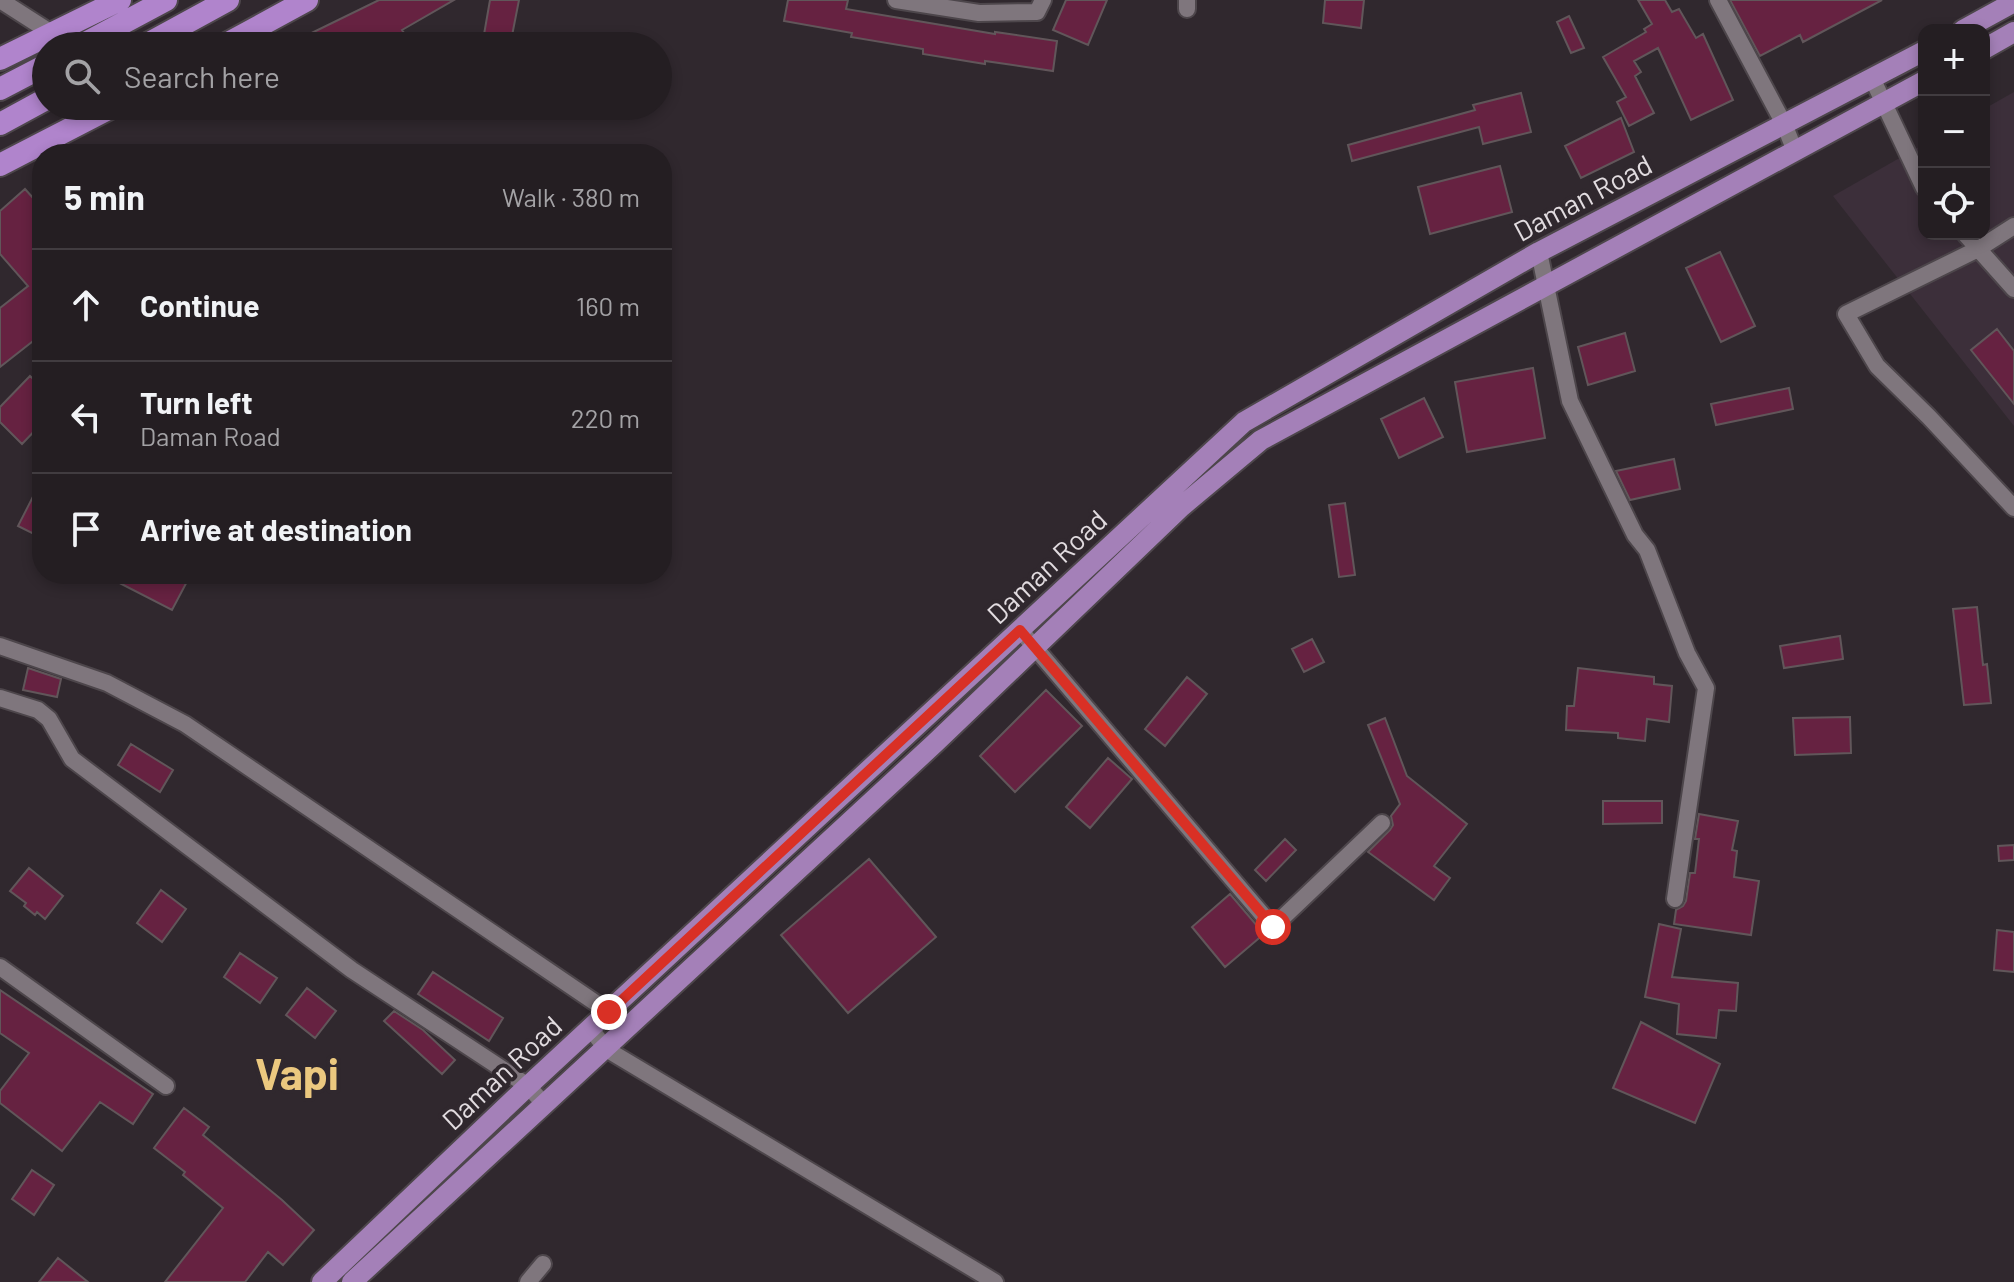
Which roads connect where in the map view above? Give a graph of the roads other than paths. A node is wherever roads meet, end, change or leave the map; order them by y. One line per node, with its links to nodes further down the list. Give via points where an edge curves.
1 (0, 0): 12 (street)
2 (120, 0): 13 (highway)
3 (166, 0): 14 (highway)
4 (228, 0): 15 (highway)
5 (307, 0): 16 (highway)
6 (896, 0): 10 (street)
7 (1043, 0): 10 (street, via 1037,12)
8 (1718, 0): 30 (street)
9 (2014, 2): 11 (main road)
10 (981, 6)
11 (1974, 24)
12 (50, 32)
13 (57, 32)
14 (106, 32)
15 (170, 32)
16 (249, 32)
17 (2014, 32): 19 (main road)
18 (32, 44): 21 (highway)
19 (1990, 46)
20 (1918, 54): 23 (main road, Daman Road)
21 (0, 59)
22 (32, 72): 25 (highway)
23 (1872, 78): 26 (street); 30 (main road, Daman Road)
24 (1918, 84): 26 (main road)
25 (0, 89)
26 (1884, 103): 33 (main road); 35 (street)
27 (32, 107): 29 (highway)
28 (87, 120): 31 (highway)
29 (0, 124)
30 (1784, 124): 33 (street); 39 (main road, Daman Road)
31 (41, 144)
32 (32, 148): 34 (highway)
33 (1795, 151): 40 (main road)
34 (0, 165)
35 (1918, 175)
36 (2014, 226): 38 (street)
37 (1970, 240): 38 (street)
38 (1978, 249): 41 (street); 42 (street, via 1846,314 1877,366)
39 (1539, 252): 40 (street); 43 (main road, Daman Road, via 1244,422)
40 (1545, 286): 45 (main road, via 1261,440 1181,507); 48 (street, via 1570,401 1647,550 1706,688)
41 (2014, 289)
42 (2014, 508)
43 (1020, 630): 45 (street); 50 (main road, Daman Road)
44 (0, 646): 50 (street, via 107,683 185,724)
45 (1034, 648): 47 (street, via 1273,927); 52 (main road)
46 (0, 698): 54 (street, via 38,710 72,759 352,970)
47 (1382, 823)
48 (1675, 899)
49 (0, 967): 53 (street)
50 (609, 1012): 51 (main road, Daman Road)
51 (591, 1029): 52 (street); 54 (main road, Daman Road)
52 (606, 1049): 55 (main road); 60 (street)
53 (166, 1086)
54 (528, 1086): 55 (street); 57 (main road, Daman Road)
55 (544, 1104): 58 (main road)
56 (543, 1264): 59 (street)
57 (322, 1282)
58 (352, 1282)
59 (528, 1282)
60 (995, 1282)

